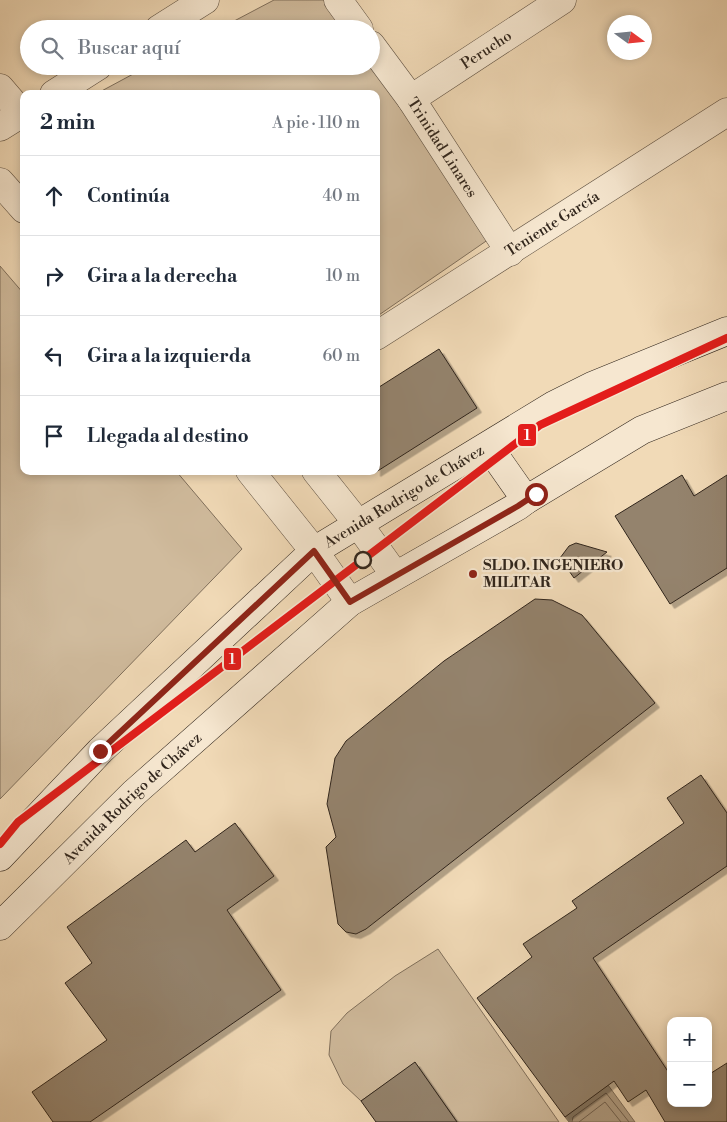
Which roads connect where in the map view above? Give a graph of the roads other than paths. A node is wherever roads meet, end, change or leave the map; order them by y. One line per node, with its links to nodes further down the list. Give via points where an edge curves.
1 (205, 0): 4 (main road)
2 (338, 0): 5 (main road)
3 (562, 0): 10 (main road, Perucho)
4 (173, 20)
5 (352, 20)
6 (380, 57): 10 (main road, Trinidad Linares)
7 (84, 75): 9 (main road)
8 (0, 88): 12 (main road)
9 (60, 90)
10 (411, 99): 15 (main road, Trinidad Linares)
11 (727, 112): 15 (main road, Teniente García)
12 (17, 117)
13 (0, 182): 14 (main road)
14 (20, 204)
15 (510, 252): 17 (main road, Teniente García)
16 (727, 331): 19 (main road, Avenida Rodrigo de Chávez, via 592,386 554,405)
17 (380, 333)
18 (727, 396): 22 (main road, Avenida Rodrigo de Chávez, via 642,430)
19 (488, 446): 22 (main road); 23 (main road, Avenida Rodrigo de Chávez)
20 (253, 475): 24 (main road)
21 (319, 475): 23 (main road)
22 (526, 500): 25 (main road, Avenida Rodrigo de Chávez)
23 (358, 525): 24 (main road, Avenida Rodrigo de Chávez); 25 (main road)
24 (314, 551): 26 (main road); 27 (main road, Avenida Rodrigo de Chávez, via 100,751)
25 (396, 575): 26 (main road, Avenida Rodrigo de Chávez)
26 (350, 602): 28 (main road, Avenida Rodrigo de Chávez, via 134,793)
27 (0, 857)
28 (0, 926)

